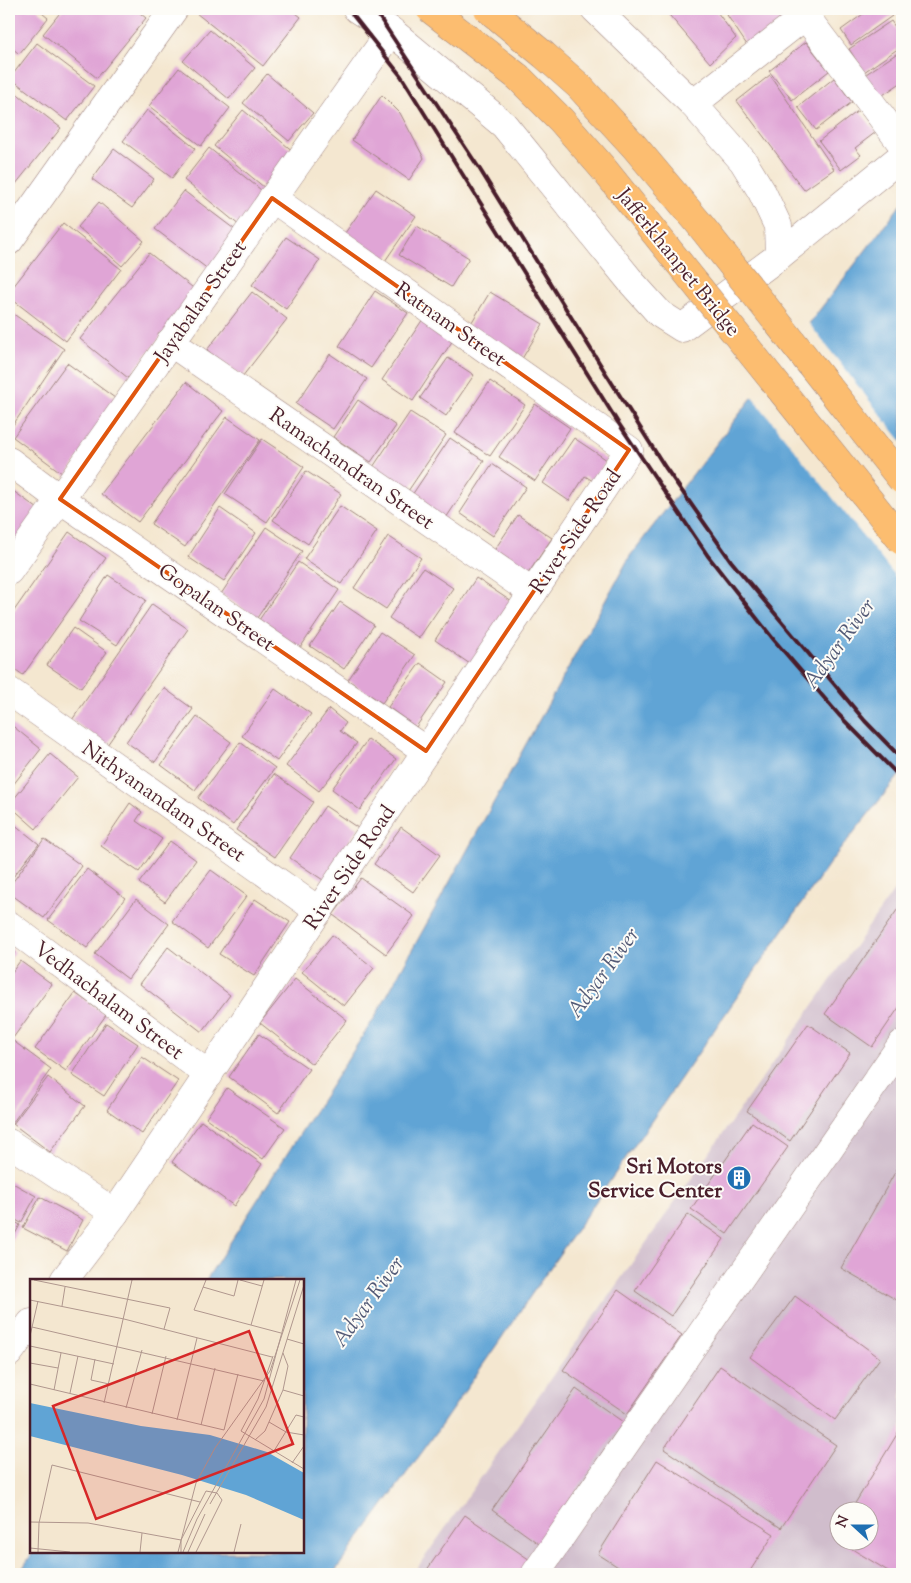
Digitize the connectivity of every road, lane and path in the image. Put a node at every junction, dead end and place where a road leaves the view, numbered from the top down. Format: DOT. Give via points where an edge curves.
graph roads {
  1 [pos="174,9"];
  2 [pos="357,9"];
  3 [pos="430,9"];
  4 [pos="488,9"];
  5 [pos="595,9"];
  6 [pos="805,11"];
  7 [pos="391,31"];
  8 [pos="693,104"];
  9 [pos="902,144"];
  10 [pos="902,156"];
  11 [pos="272,198"];
  12 [pos="9,240"];
  13 [pos="779,256"];
  14 [pos="170,342"];
  15 [pos="630,450"];
  16 [pos="9,461"];
  17 [pos="902,480"];
  18 [pos="60,498"];
  19 [pos="902,541"];
  20 [pos="9,571"];
  21 [pos="533,593"];
  22 [pos="9,691"];
  23 [pos="426,751"];
  24 [pos="319,911"];
  25 [pos="9,925"];
  26 [pos="902,1044"];
  27 [pos="209,1075"];
  28 [pos="9,1143"];
  29 [pos="116,1213"];
  30 [pos="65,1279"];
  31 [pos="30,1325"];
  32 [pos="9,1353"];
  33 [pos="535,1574"];
  1 -- 12 [label="street"];
  2 -- 7 [label="street"];
  3 -- 19 [label="main road, Jafferkhanpet Bridge, bridge" via="518,77 602,167"];
  4 -- 17 [label="main road, Jafferkhanpet Bridge, bridge" via="579,86 634,146"];
  5 -- 8 [label="street"];
  6 -- 8 [label="street"];
  6 -- 9 [label="street"];
  7 -- 11 [label="street, Jayabalan Street"];
  7 -- 13 [label="street" via="504,125 633,284 660,314 682,328"];
  8 -- 13 [label="street" via="743,161 762,192 778,226"];
  10 -- 13 [label="street"];
  11 -- 14 [label="street, Jayabalan Street"];
  11 -- 15 [label="street, Ratnam Street"];
  14 -- 18 [label="street, Jayabalan Street"];
  14 -- 21 [label="street, Ramachandran Street"];
  15 -- 21 [label="street, River Side Road"];
  16 -- 18 [label="street, Gopalan Street"];
  18 -- 20 [label="street, Jayabalan Street"];
  18 -- 23 [label="street, Gopalan Street"];
  21 -- 23 [label="street, River Side Road"];
  22 -- 24 [label="street, Nithyanandam Street"];
  23 -- 24 [label="street, River Side Road"];
  24 -- 27 [label="street, River Side Road"];
  25 -- 27 [label="street, Vedhachalam Street"];
  26 -- 33 [label="street"];
  27 -- 29 [label="street, River Side Road"];
  28 -- 29 [label="street"];
  29 -- 30 [label="street, River Side Road"];
  31 -- 32 [label="street"];
}
